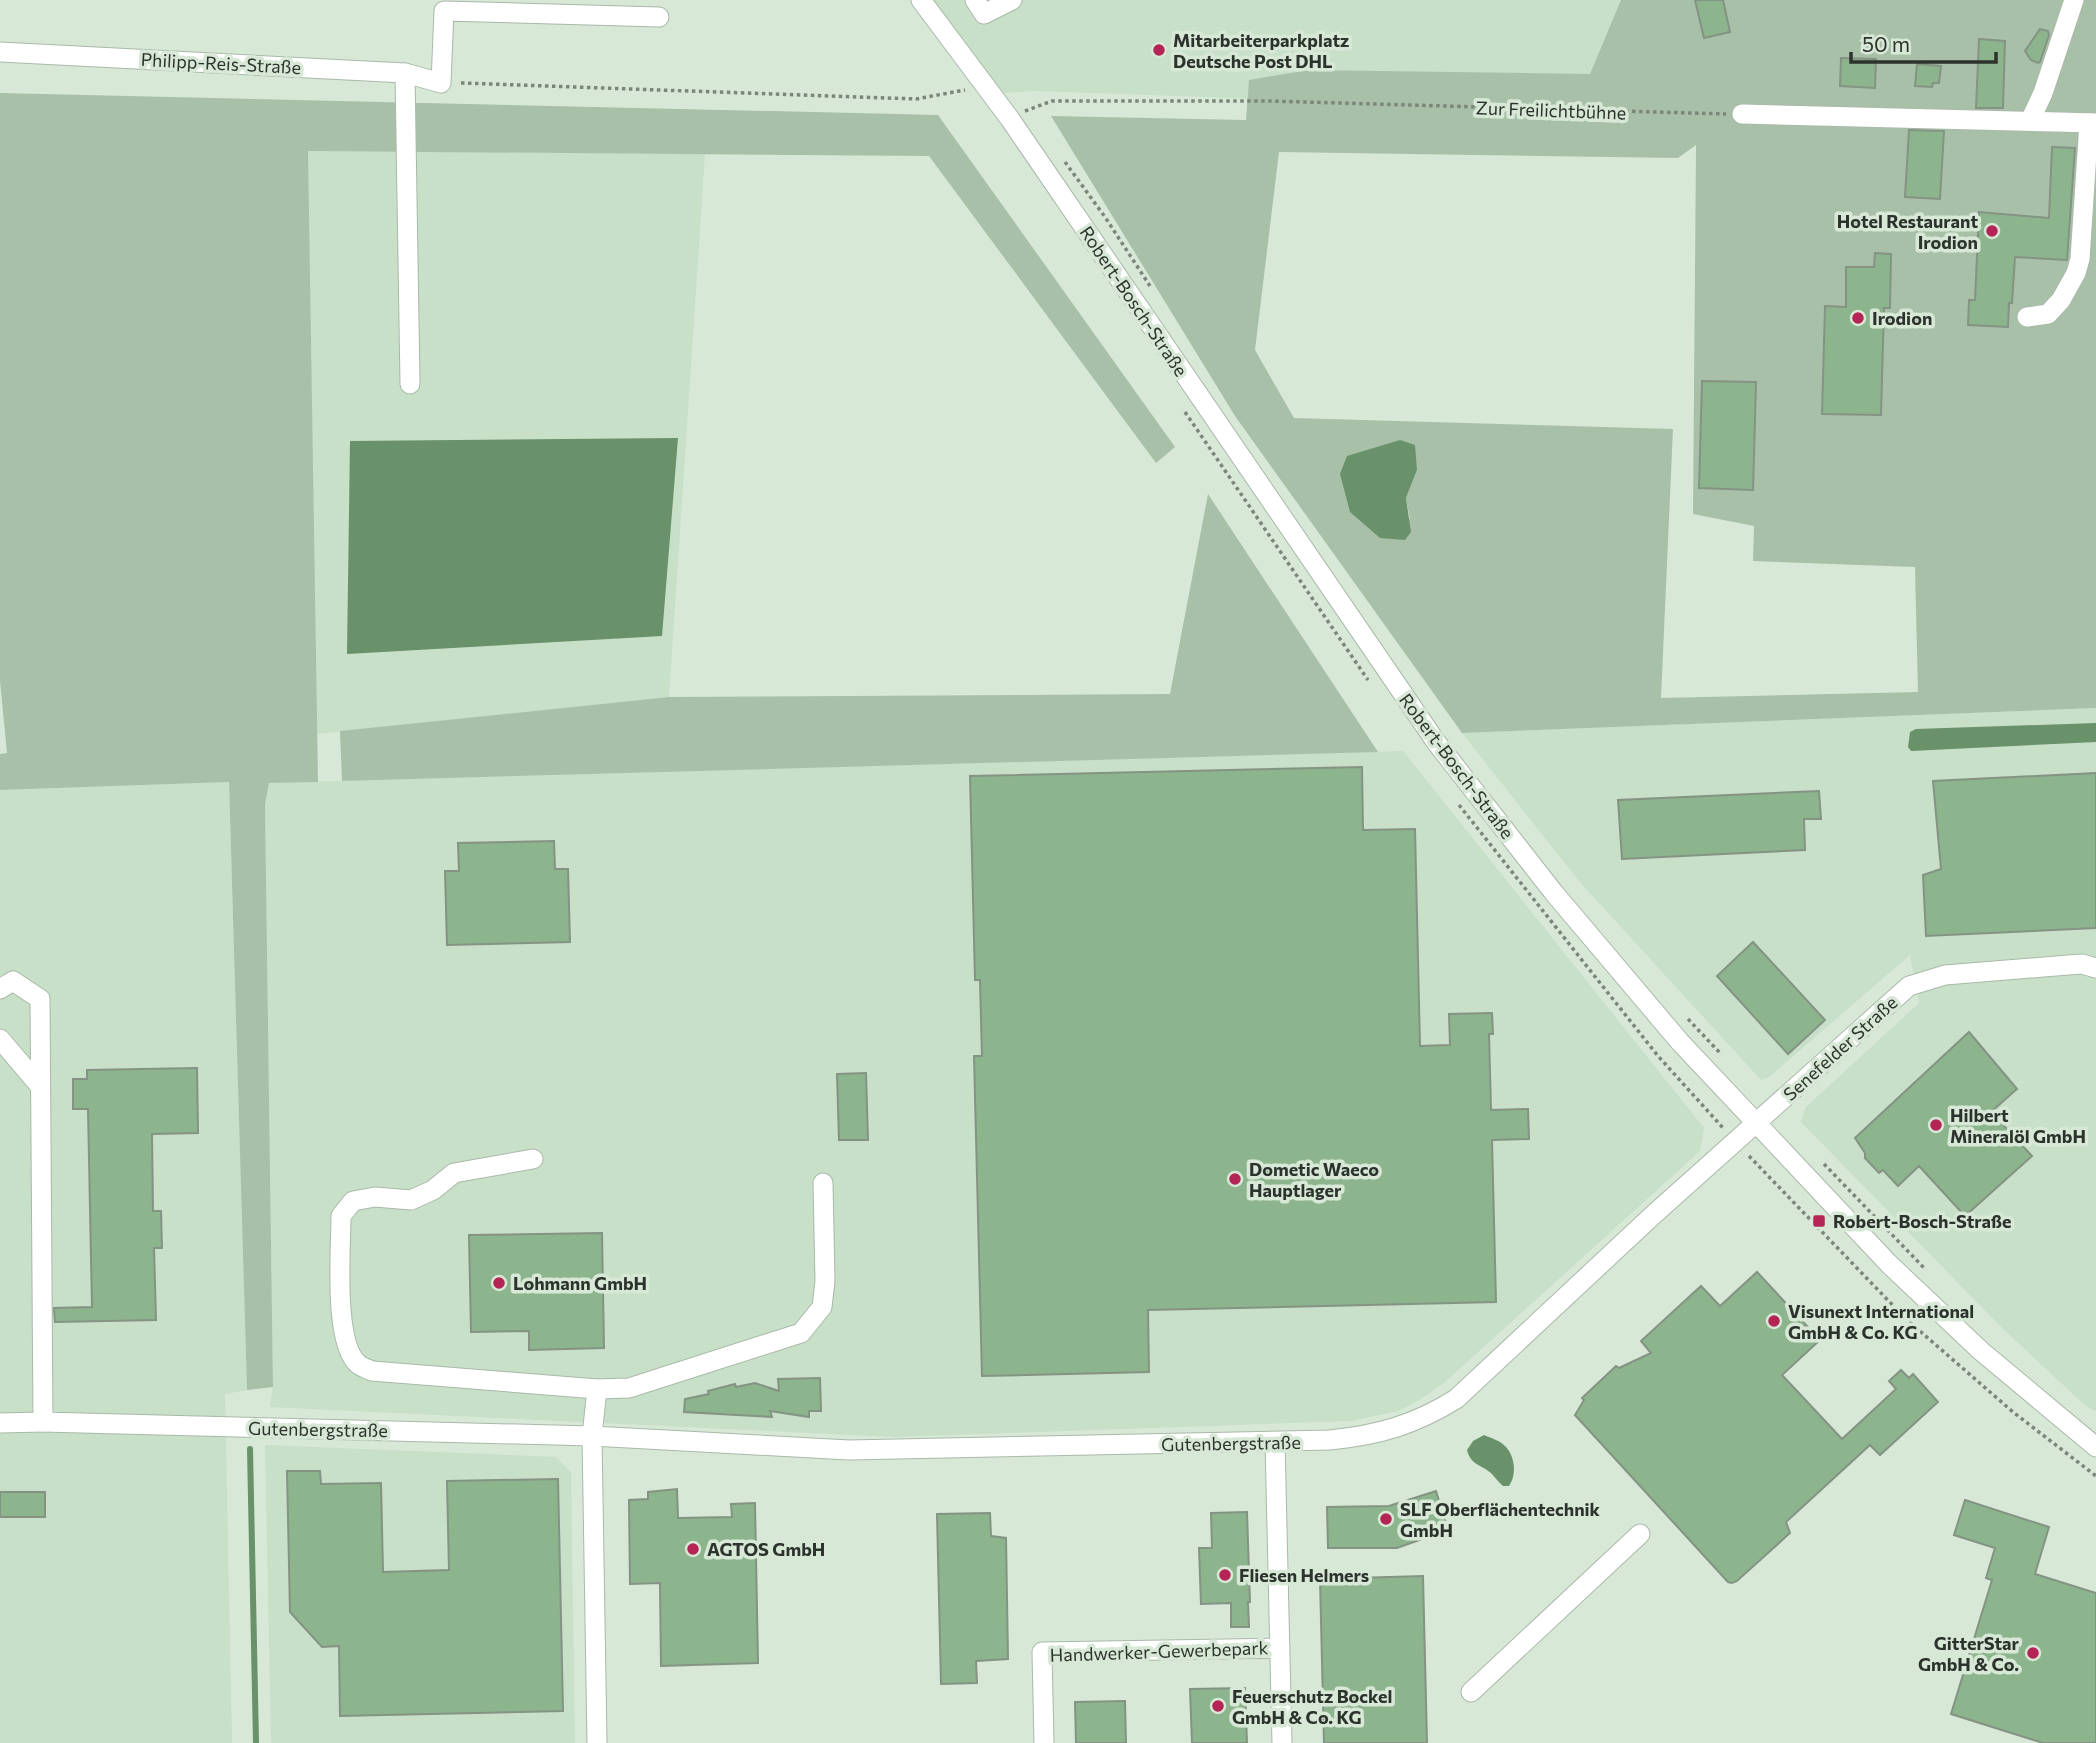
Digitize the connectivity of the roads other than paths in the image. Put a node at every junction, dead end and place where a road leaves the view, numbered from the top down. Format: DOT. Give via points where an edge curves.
graph roads {
  1 [pos="921,0"];
  2 [pos="975,0"];
  3 [pos="1012,0"];
  4 [pos="2074,0"];
  5 [pos="659,17"];
  6 [pos="0,52"];
  7 [pos="405,73"];
  8 [pos="1742,114"];
  9 [pos="2030,121"];
  10 [pos="2093,123"];
  11 [pos="2027,317"];
  12 [pos="410,384"];
  13 [pos="2096,968"];
  14 [pos="0,989"];
  15 [pos="0,1038"];
  16 [pos="40,1086"];
  17 [pos="1756,1125"];
  18 [pos="533,1159"];
  19 [pos="823,1183"];
  20 [pos="597,1389"];
  21 [pos="43,1422"];
  22 [pos="0,1423"];
  23 [pos="592,1436"];
  24 [pos="1275,1442"];
  25 [pos="2096,1447"];
  26 [pos="1640,1534"];
  27 [pos="1280,1648"];
  28 [pos="1471,1692"];
  29 [pos="597,1743"];
  30 [pos="1044,1743"];
  31 [pos="1282,1743"];
  1 -- 17 [label="street, Robert-Bosch-Straße" via="1019,115 1436,742 1602,952"];
  2 -- 3 [label="street" via="984,14"];
  4 -- 9 [label="street"];
  5 -- 7 [label="street, Philipp-Reis-Straße" via="444,11 441,83"];
  6 -- 7 [label="street, Philipp-Reis-Straße"];
  7 -- 12 [label="street"];
  8 -- 9 [label="street"];
  9 -- 10 [label="street"];
  10 -- 11 [label="street" via="2076,273 2048,314"];
  13 -- 17 [label="street, Senefelder Straße" via="2082,964 1945,975 1909,986"];
  14 -- 16 [label="street" via="13,981 40,999"];
  15 -- 16 [label="street"];
  16 -- 21 [label="street"];
  17 -- 24 [label="street, Gutenbergstraße" via="1456,1399 1429,1415 1380,1433"];
  17 -- 25 [label="street, Robert-Bosch-Straße" via="1935,1308"];
  18 -- 20 [label="street" via="454,1173 411,1200 375,1197 353,1201 341,1216 341,1327 358,1364 372,1371"];
  19 -- 20 [label="street" via="822,1307 801,1333 629,1388"];
  20 -- 23 [label="street"];
  21 -- 22 [label="street, Gutenbergstraße"];
  21 -- 23 [label="street, Gutenbergstraße"];
  23 -- 24 [label="street, Gutenbergstraße" via="872,1450"];
  23 -- 29 [label="street"];
  24 -- 27 [label="street, Handwerker-Gewerbepark"];
  26 -- 28 [label="street"];
  27 -- 30 [label="street, Handwerker-Gewerbepark" via="1042,1653"];
  27 -- 31 [label="street, Handwerker-Gewerbepark"];
}
